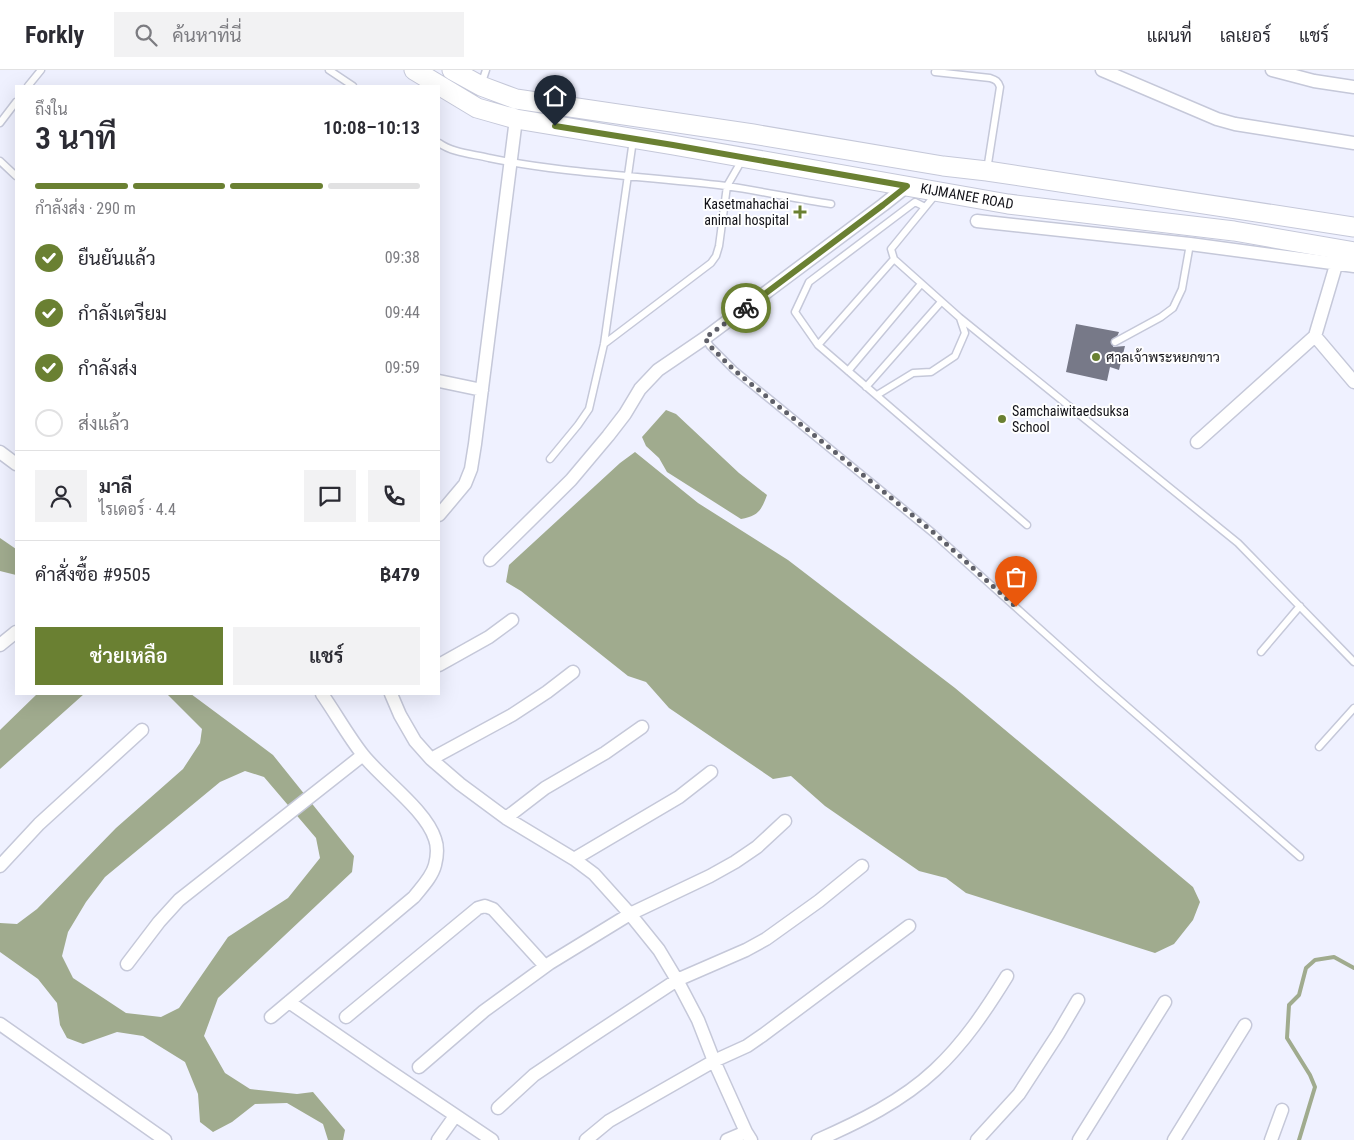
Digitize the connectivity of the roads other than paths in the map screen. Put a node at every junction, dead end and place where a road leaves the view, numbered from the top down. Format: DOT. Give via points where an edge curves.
graph roads {
  1 [pos="41,70"];
  2 [pos="329,70"];
  3 [pos="414,70"];
  4 [pos="452,70"];
  5 [pos="1102,70"];
  6 [pos="1272,70"];
  7 [pos="935,72"];
  8 [pos="484,78"];
  9 [pos="29,85"];
  10 [pos="352,85"];
  11 [pos="439,85"];
  12 [pos="440,86"];
  13 [pos="1354,87"];
  14 [pos="15,103"];
  15 [pos="516,119"];
  16 [pos="0,122"];
  17 [pos="633,139"];
  18 [pos="1354,143"];
  19 [pos="440,144"];
  20 [pos="744,157"];
  21 [pos="0,162"];
  22 [pos="512,162"];
  23 [pos="987,172"];
  24 [pos="15,175"];
  25 [pos="629,177"];
  26 [pos="727,186"];
  27 [pos="1090,187"];
  28 [pos="922,195"];
  29 [pos="831,204"];
  30 [pos="1086,213"];
  31 [pos="977,221"];
  32 [pos="1354,227"];
  33 [pos="1190,244"];
  34 [pos="1343,255"];
  35 [pos="894,259"];
  36 [pos="1354,266"];
  37 [pos="921,284"];
  38 [pos="941,302"];
  39 [pos="959,317"];
  40 [pos="1315,336"];
  41 [pos="705,338"];
  42 [pos="1115,342"];
  43 [pos="604,344"];
  44 [pos="818,345"];
  45 [pos="848,371"];
  46 [pos="440,381"];
  47 [pos="1354,382"];
  48 [pos="866,387"];
  49 [pos="482,390"];
  50 [pos="876,396"];
  51 [pos="1197,442"];
  52 [pos="0,452"];
  53 [pos="550,459"];
  54 [pos="15,463"];
  55 [pos="440,514"];
  56 [pos="1027,526"];
  57 [pos="490,560"];
  58 [pos="1300,606"];
  59 [pos="512,620"];
  60 [pos="15,633"];
  61 [pos="0,645"];
  62 [pos="1261,652"];
  63 [pos="1354,662"];
  64 [pos="440,664"];
  65 [pos="573,672"];
  66 [pos="323,695"];
  67 [pos="392,695"];
  68 [pos="1354,708"];
  69 [pos="642,727"];
  70 [pos="142,730"];
  71 [pos="1319,747"];
  72 [pos="363,755"];
  73 [pos="431,759"];
  74 [pos="711,772"];
  75 [pos="506,818"];
  76 [pos="785,821"];
  77 [pos="1300,857"];
  78 [pos="574,859"];
  79 [pos="0,866"];
  80 [pos="862,866"];
  81 [pos="630,914"];
  82 [pos="909,926"];
  83 [pos="127,964"];
  84 [pos="545,966"];
  85 [pos="1007,976"];
  86 [pos="677,980"];
  87 [pos="1078,1000"];
  88 [pos="289,1002"];
  89 [pos="1165,1002"];
  90 [pos="272,1017"];
  91 [pos="346,1017"];
  92 [pos="0,1024"];
  93 [pos="1245,1025"];
  94 [pos="714,1061"];
  95 [pos="419,1068"];
  96 [pos="498,1108"];
  97 [pos="1282,1110"];
  98 [pos="455,1116"];
  99 [pos="749,1136"];
  100 [pos="165,1140"];
  101 [pos="438,1140"];
  102 [pos="492,1140"];
  103 [pos="586,1140"];
  104 [pos="727,1140"];
  105 [pos="818,1140"];
  106 [pos="977,1140"];
  107 [pos="1079,1140"];
  108 [pos="1174,1140"];
  109 [pos="1271,1140"];
  1 -- 9 [label="lane"];
  2 -- 10 [label="lane"];
  3 -- 11 [label="main road, KIJMANEE ROAD"];
  4 -- 8 [label="main road, KIJMANEE ROAD" via="460,76"];
  5 -- 18 [label="street" via="1217,119"];
  6 -- 13 [label="street"];
  7 -- 23 [label="lane" via="990,78 999,83"];
  8 -- 23 [label="main road, KIJMANEE ROAD" via="516,98"];
  12 -- 15 [label="main road, KIJMANEE ROAD" via="477,108"];
  14 -- 16 [label="lane"];
  15 -- 17 [label="main road, KIJMANEE ROAD"];
  15 -- 22 [label="street"];
  17 -- 20 [label="main road, KIJMANEE ROAD"];
  17 -- 25 [label="lane"];
  19 -- 22 [label="lane"];
  20 -- 26 [label="lane"];
  20 -- 28 [label="main road, KIJMANEE ROAD"];
  21 -- 24 [label="lane"];
  22 -- 25 [label="lane"];
  22 -- 49 [label="street"];
  23 -- 27 [label="main road, KIJMANEE ROAD"];
  25 -- 26 [label="lane"];
  25 -- 43 [label="lane"];
  26 -- 29 [label="lane"];
  26 -- 43 [label="lane" via="719,246 711,263"];
  27 -- 30 [label="main road"];
  27 -- 32 [label="main road, KIJMANEE ROAD"];
  28 -- 30 [label="main road, KIJMANEE ROAD"];
  28 -- 35 [label="lane" via="891,249"];
  28 -- 41 [label="street" via="883,205"];
  28 -- 44 [label="lane" via="809,282 795,312"];
  30 -- 34 [label="main road, KIJMANEE ROAD" via="1234,231"];
  31 -- 33 [label="street"];
  33 -- 34 [label="street"];
  33 -- 42 [label="lane" via="1182,289 1174,308"];
  34 -- 36 [label="street"];
  34 -- 40 [label="street"];
  35 -- 37 [label="lane"];
  35 -- 44 [label="lane"];
  37 -- 38 [label="lane"];
  37 -- 45 [label="lane"];
  38 -- 39 [label="lane"];
  38 -- 48 [label="lane"];
  39 -- 50 [label="lane" via="965,333 955,356 931,372 913,374"];
  39 -- 58 [label="lane" via="1238,543"];
  40 -- 47 [label="street"];
  40 -- 51 [label="street"];
  41 -- 57 [label="street" via="652,376 571,480"];
  41 -- 77 [label="lane" via="734,370 933,532"];
  43 -- 53 [label="lane" via="589,409"];
  44 -- 45 [label="lane"];
  45 -- 48 [label="lane"];
  46 -- 49 [label="street"];
  48 -- 50 [label="lane"];
  49 -- 55 [label="street" via="471,469 465,484"];
  50 -- 56 [label="lane"];
  52 -- 54 [label="street"];
  58 -- 62 [label="lane"];
  58 -- 63 [label="lane"];
  59 -- 64 [label="street"];
  60 -- 61 [label="street"];
  65 -- 73 [label="street" via="512,715"];
  66 -- 72 [label="street"];
  67 -- 73 [label="street" via="415,741"];
  68 -- 71 [label="lane"];
  69 -- 75 [label="street" via="545,788"];
  70 -- 79 [label="street" via="40,824"];
  72 -- 83 [label="street" via="179,900"];
  72 -- 88 [label="street" via="428,824 436,839 435,867 414,897"];
  73 -- 75 [label="street"];
  74 -- 78 [label="street" via="679,797"];
  75 -- 78 [label="street"];
  76 -- 81 [label="street" via="735,862"];
  78 -- 81 [label="street" via="594,874"];
  80 -- 86 [label="street" via="766,939"];
  81 -- 84 [label="street"];
  81 -- 86 [label="street" via="659,950"];
  82 -- 94 [label="street" via="764,1035"];
  84 -- 91 [label="street" via="492,909 485,906 478,908"];
  84 -- 95 [label="street" via="484,1011"];
  85 -- 105 [label="street" via="973,1028 935,1070 870,1116"];
  86 -- 94 [label="street"];
  86 -- 96 [label="street" via="534,1076"];
  87 -- 106 [label="street" via="1019,1094"];
  88 -- 90 [label="street"];
  88 -- 98 [label="street"];
  89 -- 107 [label="street"];
  92 -- 100 [label="street"];
  93 -- 108 [label="street"];
  94 -- 99 [label="street"];
  94 -- 103 [label="street" via="610,1121"];
  97 -- 109 [label="street"];
  98 -- 101 [label="street"];
  98 -- 102 [label="street"];
  99 -- 104 [label="street"];
}
